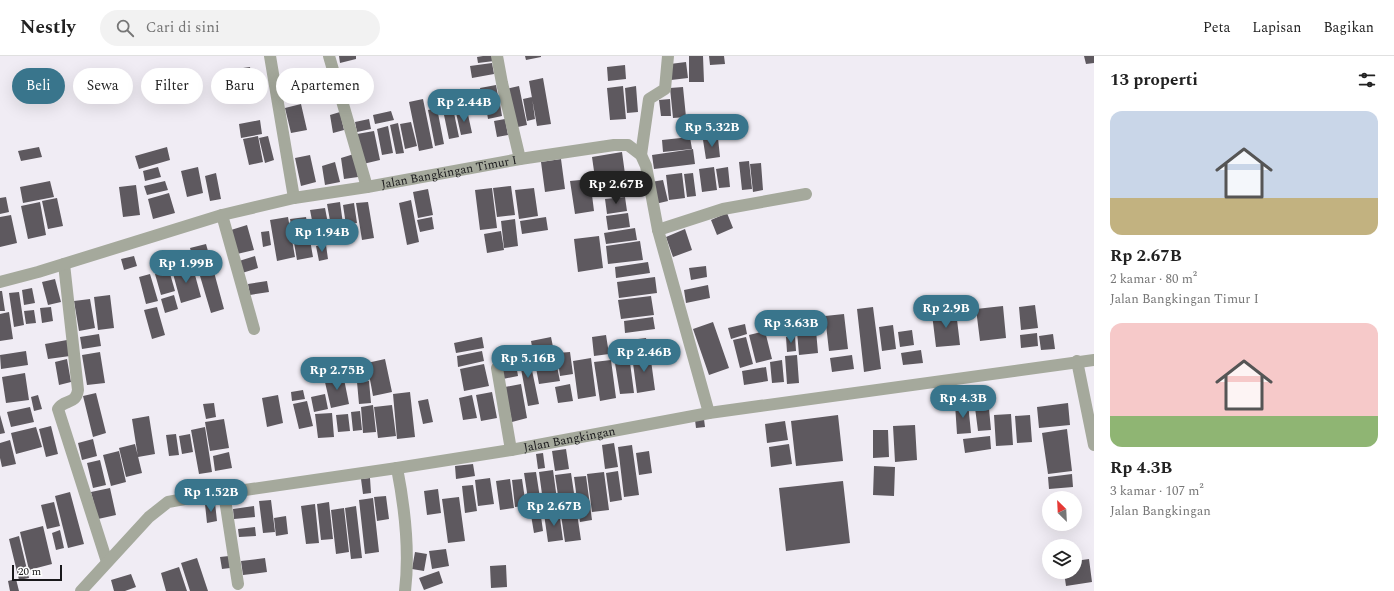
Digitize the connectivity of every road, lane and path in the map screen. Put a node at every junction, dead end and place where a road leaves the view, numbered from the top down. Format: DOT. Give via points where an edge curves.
graph roads {
  1 [pos="270,56"];
  2 [pos="329,56"];
  3 [pos="497,56"];
  4 [pos="668,56"];
  5 [pos="641,156"];
  6 [pos="520,159"];
  7 [pos="367,187"];
  8 [pos="806,194"];
  9 [pos="294,198"];
  10 [pos="222,215"];
  11 [pos="658,230"];
  12 [pos="64,264"];
  13 [pos="0,282"];
  14 [pos="254,329"];
  15 [pos="1094,360"];
  16 [pos="1077,361"];
  17 [pos="497,368"];
  18 [pos="709,413"];
  19 [pos="1094,444"];
  20 [pos="511,450"];
  21 [pos="397,468"];
  22 [pos="224,493"];
  23 [pos="107,562"];
  24 [pos="238,584"];
  25 [pos="91,586"];
  26 [pos="81,591"];
  27 [pos="405,591"];
  1 -- 9 [label="street"];
  2 -- 7 [label="street"];
  3 -- 6 [label="street"];
  4 -- 5 [label="street" via="665,89 649,99"];
  5 -- 6 [label="street, Jalan Bangkingan Timur I" via="628,145 614,145"];
  5 -- 11 [label="street" via="646,166"];
  6 -- 7 [label="street, Jalan Bangkingan Timur I"];
  7 -- 9 [label="street, Jalan Bangkingan Timur I"];
  8 -- 11 [label="street" via="723,209"];
  9 -- 10 [label="street, Jalan Bangkingan Timur I"];
  10 -- 12 [label="street, Jalan Bangkingan Timur I"];
  10 -- 14 [label="street"];
  11 -- 18 [label="street"];
  12 -- 13 [label="street, Jalan Bangkingan Timur I"];
  12 -- 23 [label="street" via="78,390 76,398 58,408"];
  15 -- 16 [label="street, Jalan Bangkingan"];
  16 -- 18 [label="street, Jalan Bangkingan"];
  16 -- 19 [label="street"];
  17 -- 20 [label="street"];
  18 -- 20 [label="street, Jalan Bangkingan"];
  20 -- 21 [label="street, Jalan Bangkingan"];
  21 -- 22 [label="street, Jalan Bangkingan"];
  21 -- 27 [label="street" via="408,546"];
  22 -- 23 [label="street, Jalan Bangkingan" via="168,502 149,517"];
  22 -- 24 [label="street"];
  23 -- 25 [label="street, Jalan Bangkingan"];
  25 -- 26 [label="street, Jalan Bangkingan"];
}
